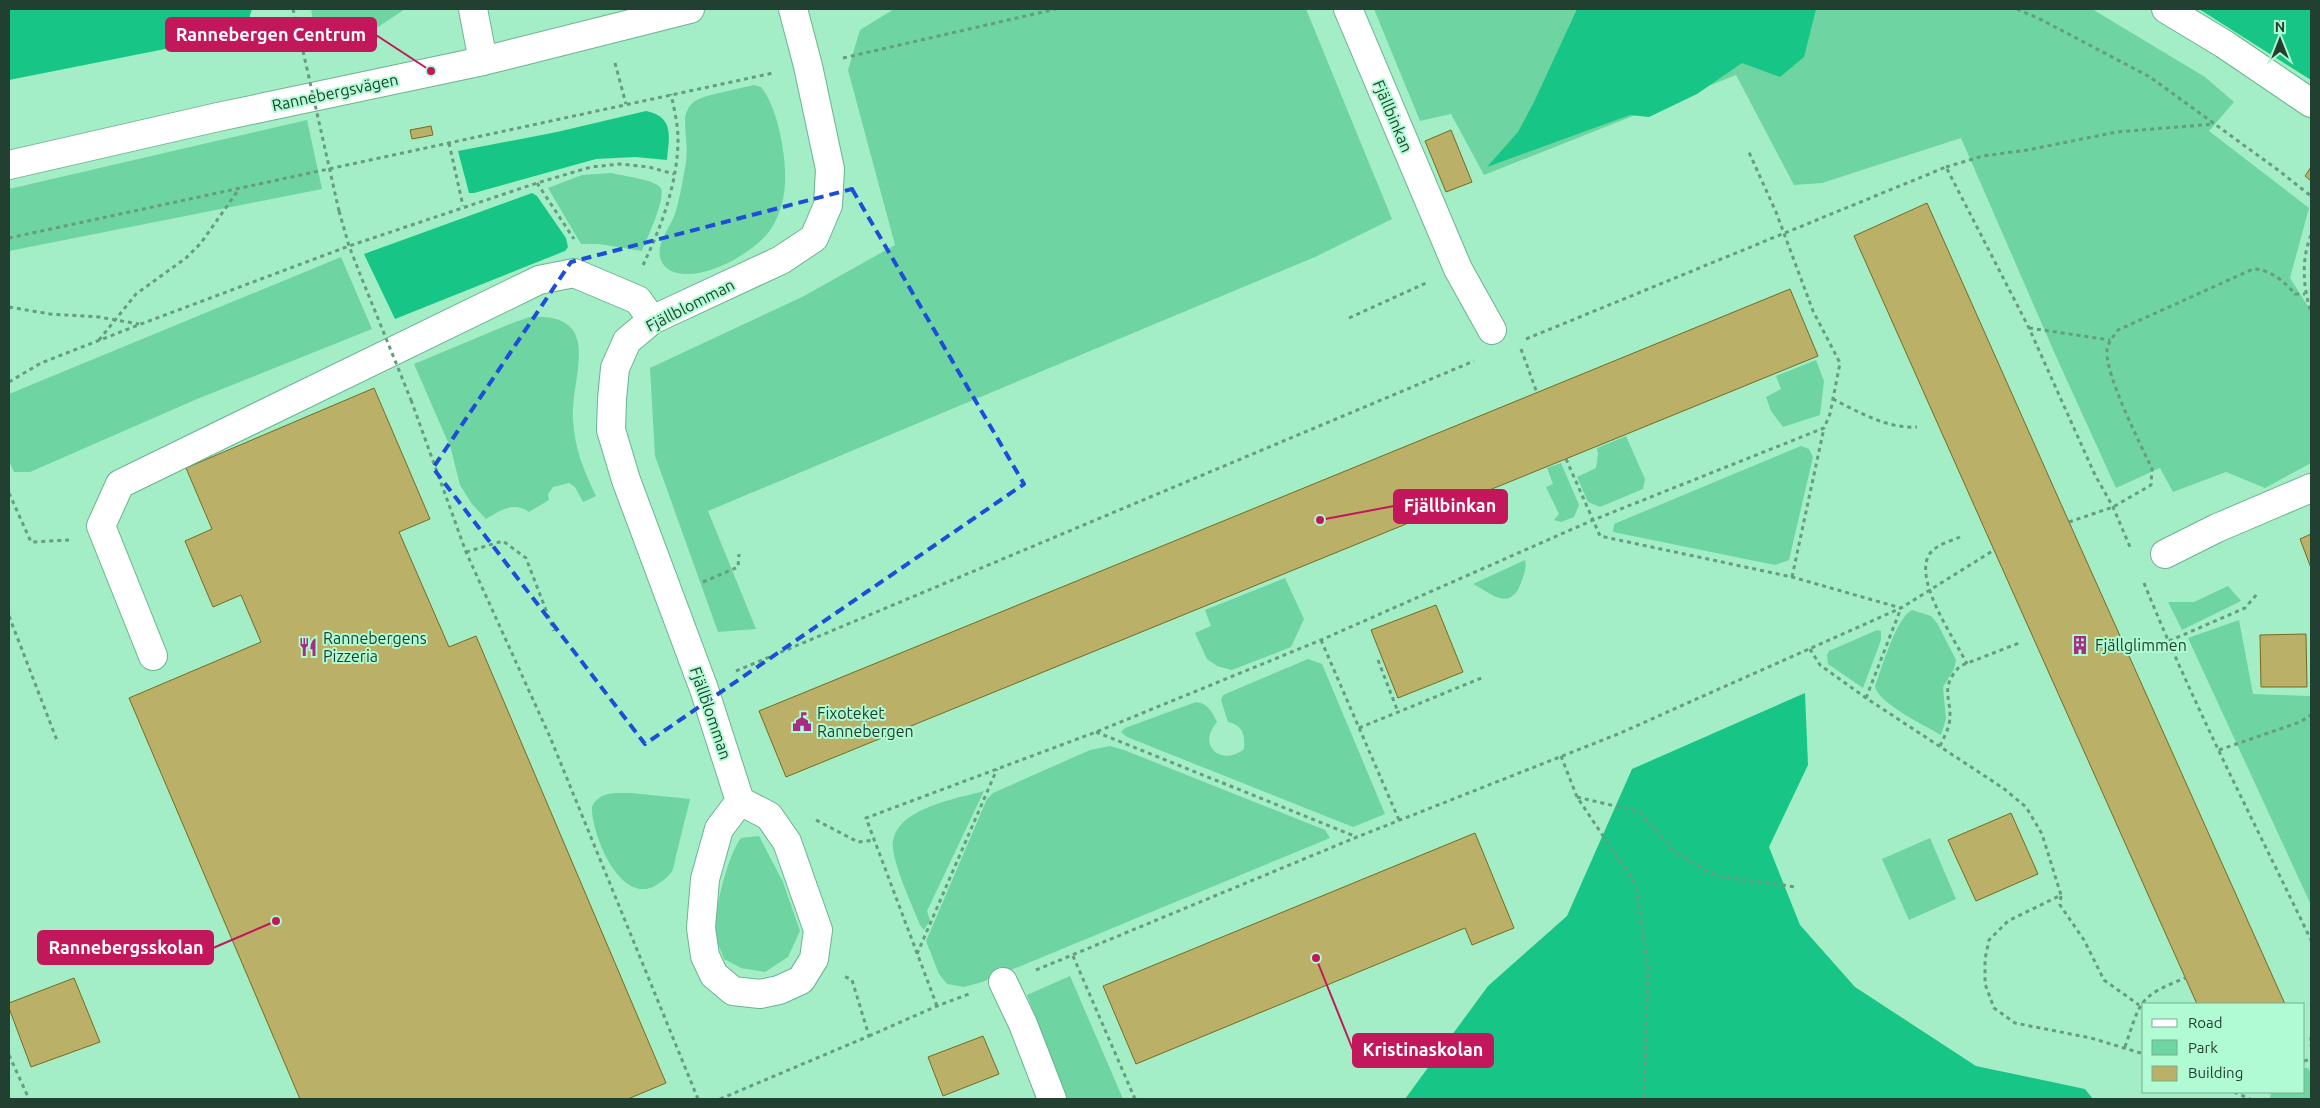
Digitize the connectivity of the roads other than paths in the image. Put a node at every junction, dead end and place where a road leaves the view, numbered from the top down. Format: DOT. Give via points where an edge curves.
graph roads {
  1 [pos="473,9"];
  2 [pos="690,9"];
  3 [pos="793,9"];
  4 [pos="1348,9"];
  5 [pos="2166,9"];
  6 [pos="483,62"];
  7 [pos="2311,103"];
  8 [pos="9,165"];
  9 [pos="652,320"];
  10 [pos="1492,330"];
  11 [pos="2311,488"];
  12 [pos="2165,554"];
  13 [pos="153,656"];
  14 [pos="740,801"];
  15 [pos="1003,982"];
  16 [pos="1052,1099"];
  1 -- 6 [label="street"];
  2 -- 6 [label="street, Rannebergsvägen"];
  3 -- 9 [label="street, Fjällblomman" via="830,169 828,205 814,238 781,260"];
  4 -- 10 [label="street, Fjällbinkan" via="1458,269"];
  5 -- 7 [label="street"];
  6 -- 8 [label="street, Rannebergsvägen" via="218,117"];
  9 -- 13 [label="street" via="638,300 574,273 540,280 120,484 101,526"];
  9 -- 14 [label="street, Fjällblomman" via="627,341 615,368 611,430"];
  11 -- 12 [label="street"];
  14 -- 14 [label="street" via="719,829 705,879 701,928 705,956 714,975 733,990 760,994 801,980 814,959 818,930 787,842 769,816"];
  15 -- 16 [label="street"];
}
